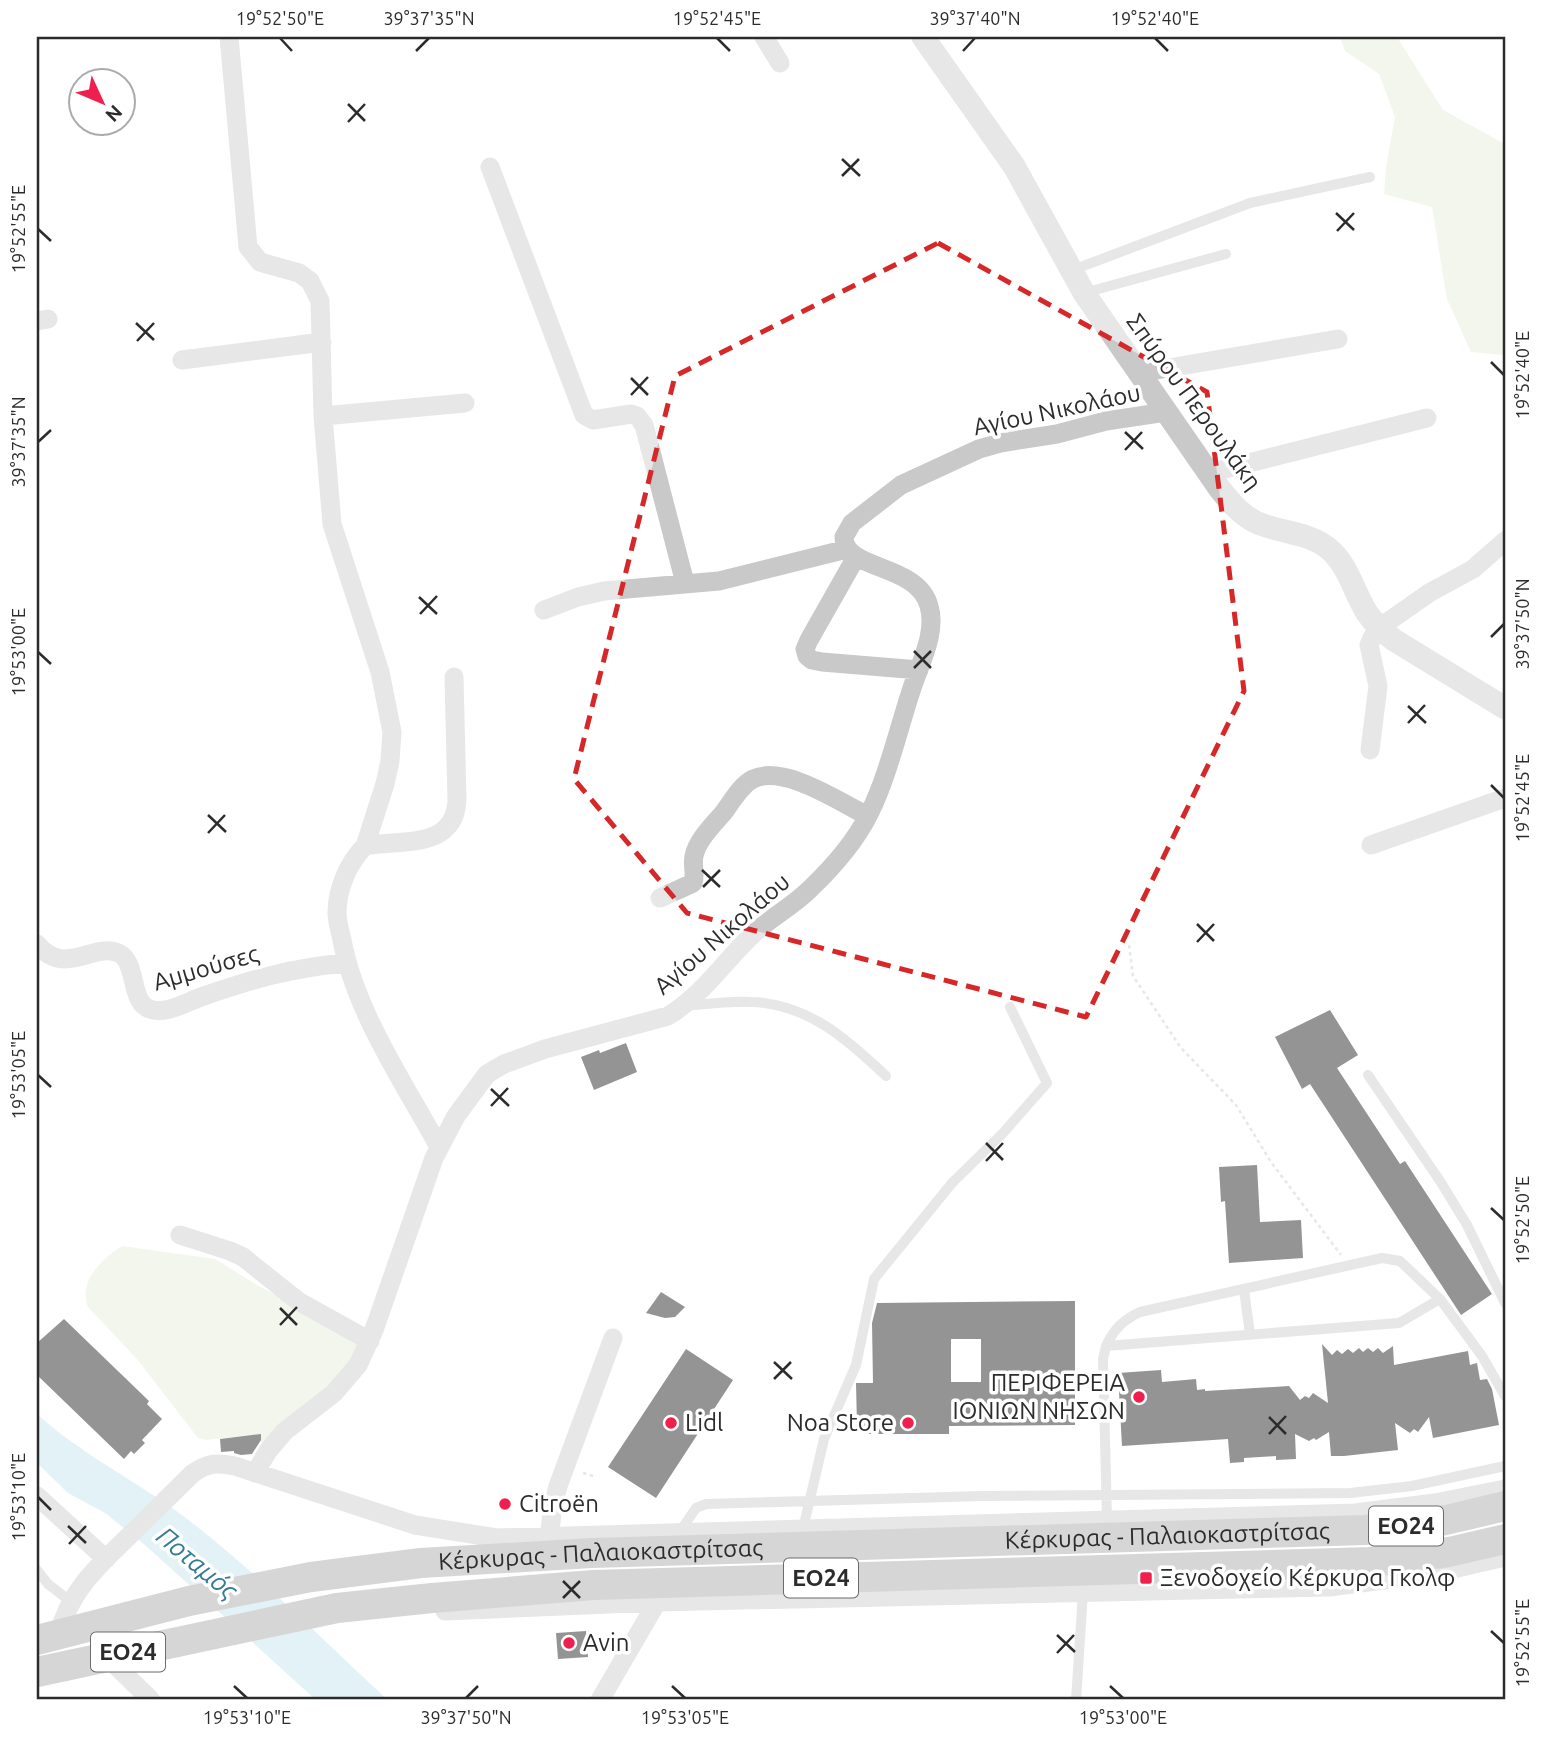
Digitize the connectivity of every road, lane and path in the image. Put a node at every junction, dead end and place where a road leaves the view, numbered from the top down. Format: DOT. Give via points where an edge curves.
graph roads {
  1 [pos="229,37"];
  2 [pos="764,37"];
  3 [pos="923,37"];
  4 [pos="780,64"];
  5 [pos="489,167"];
  6 [pos="1370,177"];
  7 [pos="1226,254"];
  8 [pos="1070,271"];
  9 [pos="1084,293"];
  10 [pos="1338,339"];
  11 [pos="322,342"];
  12 [pos="182,360"];
  13 [pos="1139,373"];
  14 [pos="465,403"];
  15 [pos="1166,412"];
  16 [pos="323,416"];
  17 [pos="1427,418"];
  18 [pos="1209,473"];
  19 [pos="1505,541"];
  20 [pos="851,553"];
  21 [pos="685,583"];
  22 [pos="544,610"];
  23 [pos="1379,628"];
  24 [pos="919,670"];
  25 [pos="454,677"];
  26 [pos="1505,708"];
  27 [pos="1370,750"];
  28 [pos="1505,797"];
  29 [pos="868,816"];
  30 [pos="1371,845"];
  31 [pos="365,846"];
  32 [pos="660,898"];
  33 [pos="37,944"];
  34 [pos="1129,945"];
  35 [pos="346,963"];
  36 [pos="685,1006"];
  37 [pos="1010,1007"];
  38 [pos="1367,1075"];
  39 [pos="886,1076"];
  40 [pos="439,1147"];
  41 [pos="180,1236"];
  42 [pos="1349,1266"];
  43 [pos="1244,1290"];
  44 [pos="1440,1298"];
  45 [pos="1505,1303"];
  46 [pos="1250,1334"];
  47 [pos="613,1338"];
  48 [pos="370,1341"];
  49 [pos="1106,1346"];
  50 [pos="1505,1396"];
  51 [pos="1505,1466"];
  52 [pos="255,1473"];
  53 [pos="1505,1489"];
  54 [pos="1106,1494"];
  55 [pos="37,1496"];
  56 [pos="810,1501"];
  57 [pos="1505,1506"];
  58 [pos="1107,1519"];
  59 [pos="803,1529"];
  60 [pos="1079,1538"];
  61 [pos="1505,1539"];
  62 [pos="674,1541"];
  63 [pos="548,1546"];
  64 [pos="1505,1557"];
  65 [pos="106,1559"];
  66 [pos="1126,1569"];
  67 [pos="37,1570"];
  68 [pos="1032,1571"];
  69 [pos="48,1584"];
  70 [pos="37,1586"];
  71 [pos="527,1590"];
  72 [pos="1081,1593"];
  73 [pos="70,1601"];
  74 [pos="657,1602"];
  75 [pos="371,1605"];
  76 [pos="48,1637"];
  77 [pos="106,1656"];
  78 [pos="37,1672"];
  79 [pos="151,1700"];
  80 [pos="600,1700"];
  81 [pos="1076,1700"];
  1 -- 11 [label="street" via="248,247 260,262 299,273 310,281 320,301"];
  2 -- 4 [label="street"];
  3 -- 8 [label="street, Σπύρου Περουλάκη" via="1014,166"];
  5 -- 21 [label="street" via="583,415 593,420 631,414 644,425"];
  6 -- 8 [label="lane" via="1250,203"];
  7 -- 9 [label="lane"];
  8 -- 9 [label="street, Σπύρου Περουλάκη"];
  9 -- 13 [label="street, Σπύρου Περουλάκη"];
  10 -- 13 [label="street"];
  11 -- 12 [label="street"];
  11 -- 16 [label="street"];
  13 -- 15 [label="street, Σπύρου Περουλάκη"];
  14 -- 16 [label="street"];
  15 -- 18 [label="street, Σπύρου Περουλάκη"];
  15 -- 20 [label="street, Αγίου Νικολάου" via="1000,443 932,469 901,485 852,523 844,537"];
  16 -- 31 [label="street" via="332,524 380,672 392,733 385,784"];
  17 -- 18 [label="street"];
  18 -- 23 [label="street, Σπύρου Περουλάκη" via="1236,509 1260,524 1315,540 1329,550"];
  19 -- 23 [label="street" via="1472,569"];
  20 -- 21 [label="street" via="719,581"];
  20 -- 24 [label="street, Αγίου Νικολάου" via="906,577 928,601 930,624"];
  20 -- 24 [label="street" via="808,640 807,656 822,662"];
  21 -- 22 [label="street" via="604,591"];
  23 -- 26 [label="street, Σπύρου Περουλάκη"];
  23 -- 27 [label="street" via="1369,645 1378,686"];
  24 -- 29 [label="street, Αγίου Νικολάου"];
  25 -- 31 [label="street" via="457,801 452,823 432,837"];
  28 -- 30 [label="street"];
  29 -- 32 [label="street" via="787,776 769,774 751,780 699,844 692,883"];
  29 -- 36 [label="street, Αγίου Νικολάου" via="808,891 750,937"];
  31 -- 35 [label="street" via="350,865 340,890 337,914"];
  33 -- 35 [label="street, Αμμούσες" via="58,958 119,953 141,1001 154,1010 277,972"];
  34 -- 42 [label="path" via="1133,976 1181,1048 1236,1105 1271,1162"];
  35 -- 40 [label="street" via="360,1002"];
  36 -- 39 [label="lane" via="779,1005 848,1040"];
  36 -- 40 [label="street, Αγίου Νικολάου" via="668,1016 545,1049 494,1069 467,1100"];
  37 -- 56 [label="lane" via="1047,1083 952,1184 874,1279 856,1365 824,1439"];
  38 -- 45 [label="lane" via="1461,1214"];
  40 -- 48 [label="street, Αγίου Νικολάου"];
  41 -- 48 [label="street" via="243,1257 298,1301"];
  42 -- 43 [label="lane"];
  42 -- 44 [label="lane" via="1395,1259"];
  43 -- 46 [label="lane"];
  43 -- 49 [label="lane" via="1140,1312 1117,1326"];
  44 -- 46 [label="lane" via="1399,1323"];
  44 -- 50 [label="lane"];
  46 -- 49 [label="lane"];
  47 -- 63 [label="street" via="558,1486"];
  48 -- 52 [label="street, Αγίου Νικολάου" via="345,1382 285,1431"];
  49 -- 54 [label="lane"];
  51 -- 54 [label="lane" via="1412,1486 1350,1493"];
  52 -- 63 [label="street" via="415,1525"];
  52 -- 65 [label="street" via="222,1463 192,1474"];
  53 -- 58 [label="street" via="1355,1513"];
  54 -- 56 [label="lane"];
  54 -- 58 [label="lane"];
  55 -- 65 [label="street"];
  56 -- 59 [label="lane"];
  56 -- 62 [label="lane" via="702,1505"];
  57 -- 60 [label="main road, Κέρκυρας - Παλαιοκαστρίτσας / ΕΟ24" via="1446,1520 1366,1530"];
  58 -- 59 [label="street"];
  58 -- 60 [label="lane"];
  59 -- 62 [label="street"];
  60 -- 62 [label="main road, Κέρκυρας - Παλαιοκαστρίτσας / ΕΟ24"];
  61 -- 66 [label="main road, Κέρκυρας - Παλαιοκαστρίτσας / ΕΟ24" via="1370,1562"];
  62 -- 63 [label="main road, Κέρκυρας - Παλαιοκαστρίτσας / ΕΟ24"];
  63 -- 71 [label="main road"];
  63 -- 76 [label="main road, Κέρκυρας - Παλαιοκαστρίτσας / ΕΟ24" via="311,1577 189,1601"];
  64 -- 72 [label="street" via="1431,1574 1329,1587"];
  65 -- 73 [label="street"];
  66 -- 68 [label="main road, Κέρκυρας - Παλαιοκαστρίτσας / ΕΟ24"];
  66 -- 72 [label="main road"];
  67 -- 69 [label="lane"];
  68 -- 71 [label="main road, Κέρκυρας - Παλαιοκαστρίτσας / ΕΟ24"];
  68 -- 72 [label="main road"];
  69 -- 70 [label="lane"];
  69 -- 73 [label="lane"];
  71 -- 75 [label="main road, Κέρκυρας - Παλαιοκαστρίτσας / ΕΟ24"];
  72 -- 74 [label="street"];
  72 -- 81 [label="lane"];
  73 -- 76 [label="street"];
  74 -- 75 [label="street" via="430,1612"];
  74 -- 80 [label="street"];
  75 -- 77 [label="main road, Κέρκυρας - Παλαιοκαστρίτσας / ΕΟ24"];
  77 -- 78 [label="main road, Κέρκυρας - Παλαιοκαστρίτσας / ΕΟ24"];
  77 -- 79 [label="street"];
}
